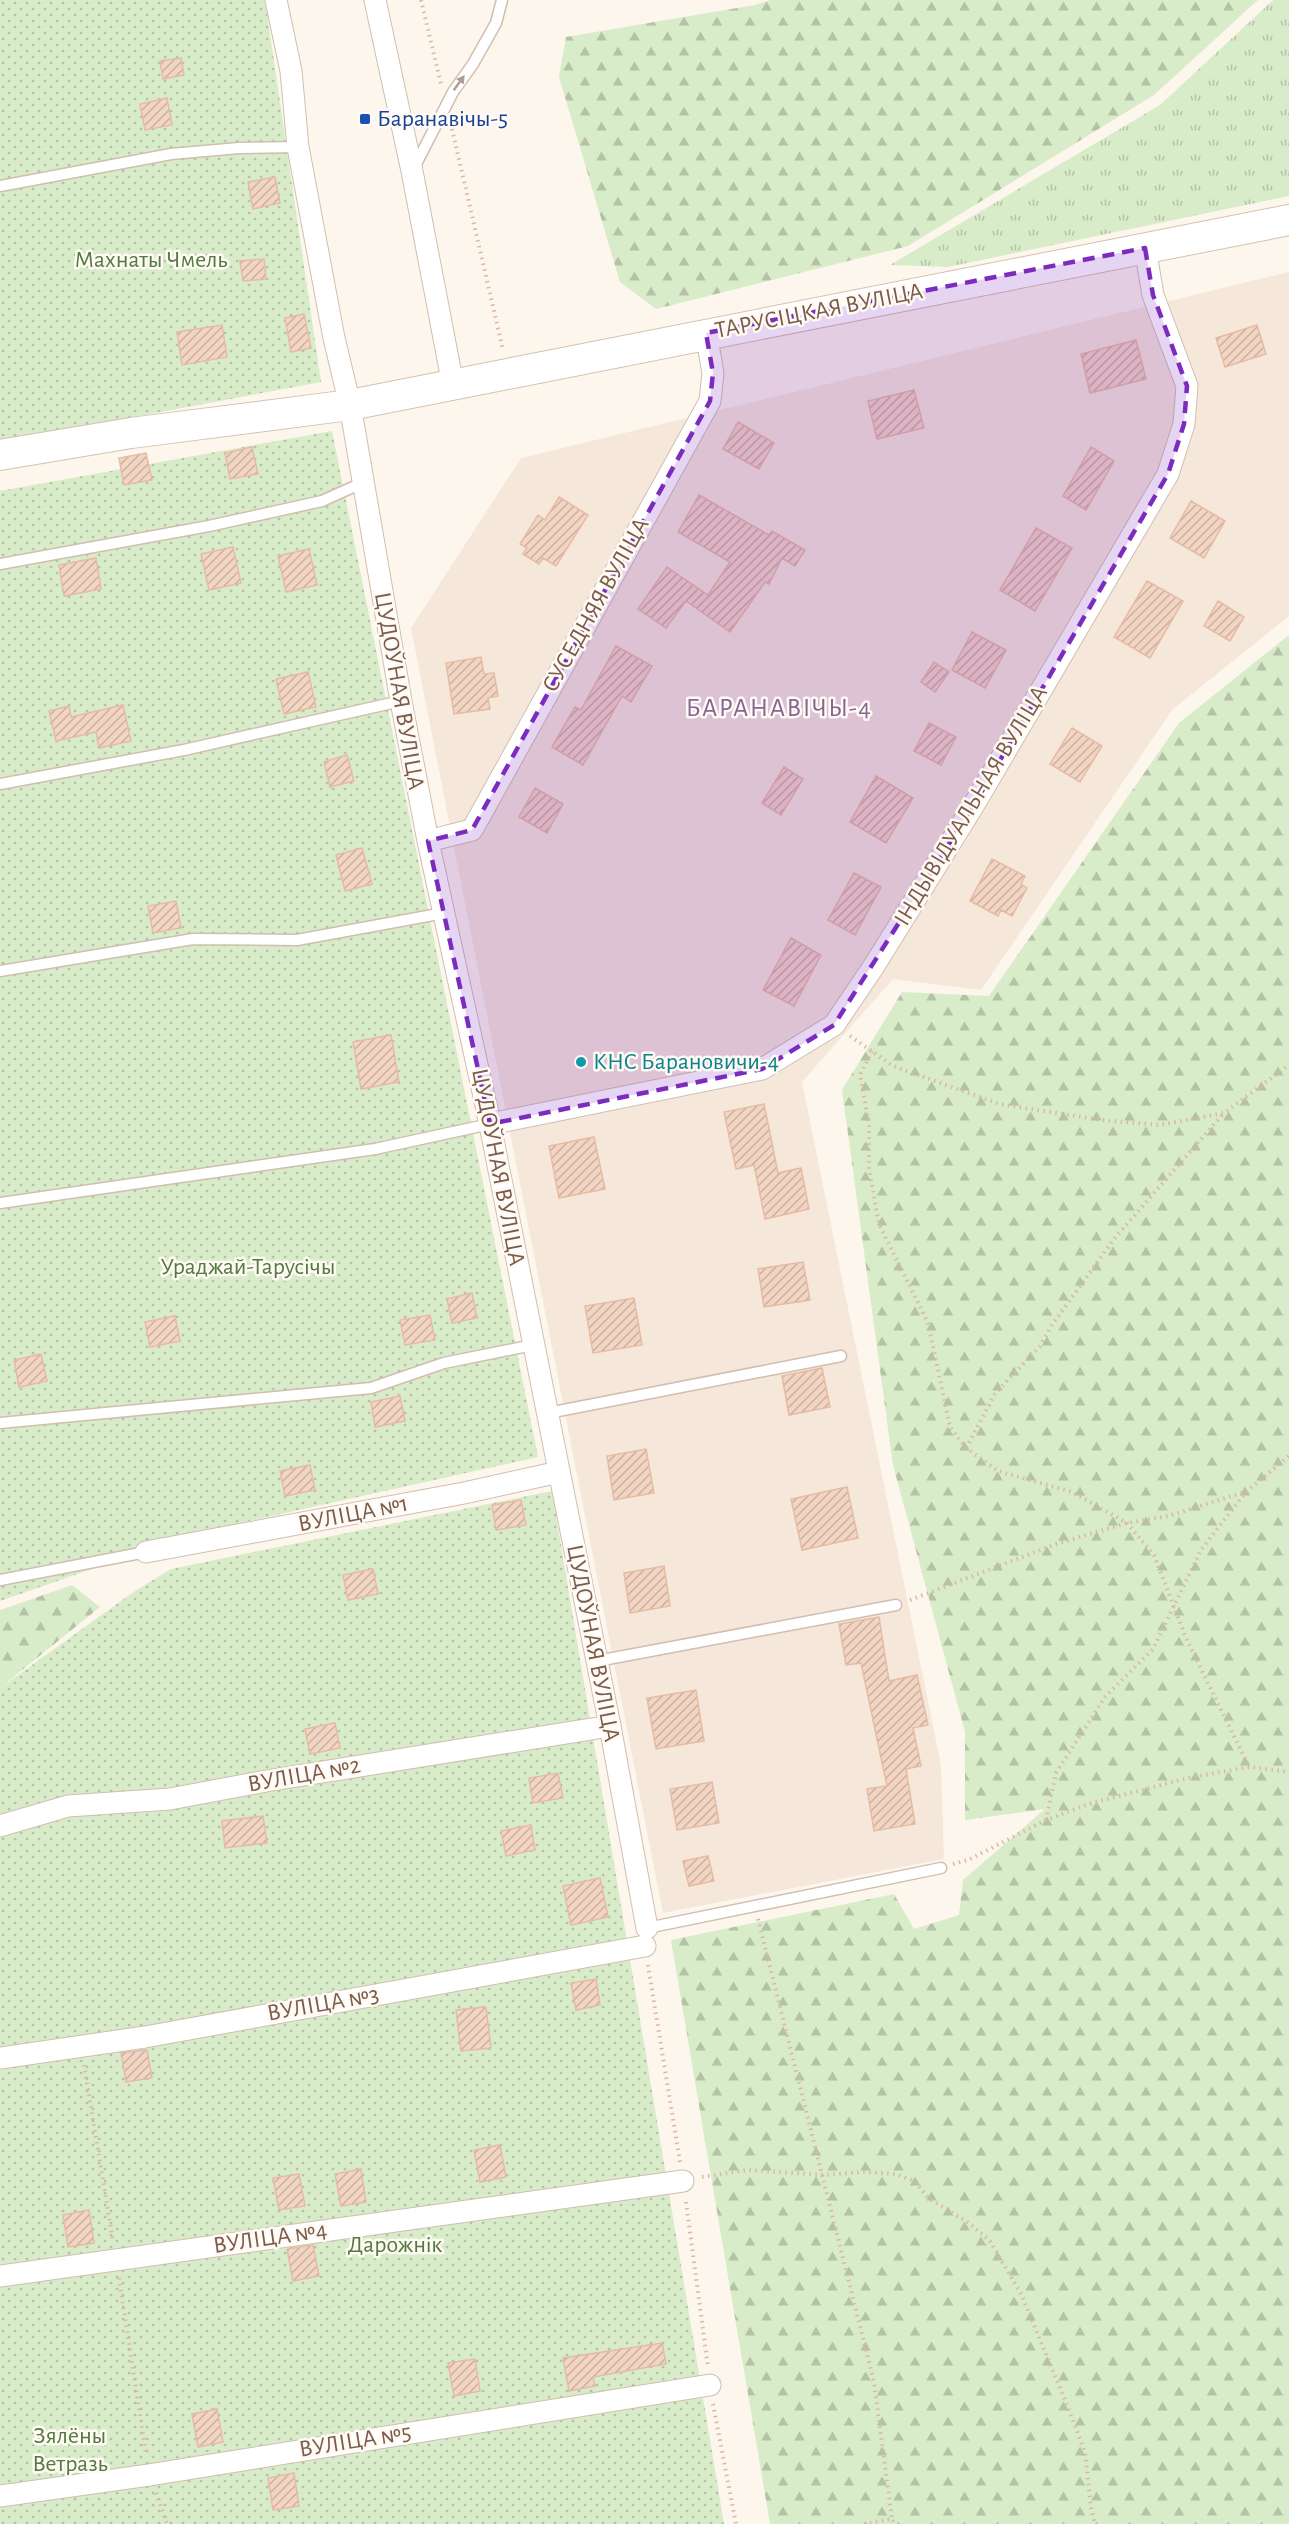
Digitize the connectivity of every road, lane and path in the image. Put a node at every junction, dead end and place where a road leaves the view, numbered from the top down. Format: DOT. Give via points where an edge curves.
graph roads {
  1 [pos="276,0"];
  2 [pos="375,0"];
  3 [pos="421,0"];
  4 [pos="502,0"];
  5 [pos="446,104"];
  6 [pos="298,147"];
  7 [pos="412,171"];
  8 [pos="0,186"];
  9 [pos="1289,220"];
  10 [pos="1145,248"];
  11 [pos="706,333"];
  12 [pos="508,374"];
  13 [pos="453,385"];
  14 [pos="350,405"];
  15 [pos="0,455"];
  16 [pos="362,483"];
  17 [pos="0,564"];
  18 [pos="400,701"];
  19 [pos="0,784"];
  20 [pos="428,841"];
  21 [pos="444,913"];
  22 [pos="0,971"];
  23 [pos="834,1025"];
  24 [pos="872,1051"];
  25 [pos="1289,1065"];
  26 [pos="1224,1113"];
  27 [pos="490,1124"];
  28 [pos="0,1203"];
  29 [pos="533,1345"];
  30 [pos="841,1356"];
  31 [pos="548,1413"];
  32 [pos="0,1423"];
  33 [pos="966,1448"];
  34 [pos="1289,1456"];
  35 [pos="559,1472"];
  36 [pos="1246,1492"];
  37 [pos="1127,1523"];
  38 [pos="146,1552"];
  39 [pos="0,1580"];
  40 [pos="896,1605"];
  41 [pos="1172,1605"];
  42 [pos="597,1661"];
  43 [pos="610,1726"];
  44 [pos="1249,1767"];
  45 [pos="1289,1772"];
  46 [pos="1046,1820"];
  47 [pos="0,1826"];
  48 [pos="941,1868"];
  49 [pos="755,1906"];
  50 [pos="646,1937"];
  51 [pos="81,2046"];
  52 [pos="0,2058"];
  53 [pos="822,2175"];
  54 [pos="683,2181"];
  55 [pos="116,2260"];
  56 [pos="0,2276"];
  57 [pos="710,2385"];
  58 [pos="149,2475"];
  59 [pos="0,2496"];
  60 [pos="893,2522"];
  61 [pos="166,2524"];
  62 [pos="736,2524"];
  63 [pos="864,2524"];
  64 [pos="1095,2524"];
  1 -- 6 [label="street, ЦУДОЎНАЯ ВУЛІЦА" via="291,71"];
  2 -- 7 [label="street"];
  3 -- 5 [label="path"];
  5 -- 4 [label="lane, one-way" via="496,23"];
  5 -- 7 [label="lane"];
  5 -- 12 [label="path"];
  6 -- 8 [label="lane" via="171,154"];
  6 -- 14 [label="street, ЦУДОЎНАЯ ВУЛІЦА"];
  7 -- 13 [label="street"];
  9 -- 10 [label="street, ТАРУСІЦКАЯ ВУЛІЦА"];
  10 -- 11 [label="street, ТАРУСІЦКАЯ ВУЛІЦА"];
  10 -- 23 [label="street, ІНДЫВІДУАЛЬНАЯ ВУЛІЦА" via="1154,295 1187,386 1184,424 1168,474 975,803"];
  11 -- 12 [label="street, ТАРУСІЦКАЯ ВУЛІЦА"];
  11 -- 20 [label="street, СУСЕДНЯЯ ВУЛІЦА" via="713,373 710,401 472,830"];
  12 -- 13 [label="street, ТАРУСІЦКАЯ ВУЛІЦА"];
  13 -- 14 [label="street, ТАРУСІЦКАЯ ВУЛІЦА"];
  14 -- 15 [label="street, ТАРУСІЦКАЯ ВУЛІЦА" via="131,433"];
  14 -- 16 [label="street, ЦУДОЎНАЯ ВУЛІЦА"];
  16 -- 17 [label="lane" via="310,504"];
  16 -- 18 [label="street, ЦУДОЎНАЯ ВУЛІЦА"];
  18 -- 19 [label="lane" via="184,750"];
  18 -- 20 [label="street, ЦУДОЎНАЯ ВУЛІЦА"];
  20 -- 21 [label="street, ЦУДОЎНАЯ ВУЛІЦА"];
  21 -- 22 [label="lane" via="297,940 193,939"];
  21 -- 27 [label="street, ЦУДОЎНАЯ ВУЛІЦА"];
  23 -- 24 [label="path"];
  23 -- 27 [label="street, ІНДЫВІДУАЛЬНАЯ ВУЛІЦА" via="762,1069"];
  24 -- 26 [label="path" via="893,1065 999,1104 1160,1125"];
  24 -- 33 [label="path" via="861,1075 869,1124 869,1169 879,1224 928,1323 950,1427"];
  25 -- 26 [label="path"];
  26 -- 33 [label="path" via="1114,1239 1040,1346 995,1394"];
  27 -- 28 [label="lane" via="375,1149"];
  27 -- 29 [label="street, ЦУДОЎНАЯ ВУЛІЦА"];
  29 -- 31 [label="street, ЦУДОЎНАЯ ВУЛІЦА"];
  29 -- 32 [label="lane" via="444,1363 371,1388"];
  30 -- 31 [label="lane"];
  31 -- 35 [label="street, ЦУДОЎНАЯ ВУЛІЦА"];
  33 -- 37 [label="path" via="998,1471 1072,1492"];
  34 -- 36 [label="path"];
  35 -- 38 [label="street, ВУЛІЦА №1"];
  35 -- 42 [label="street, ЦУДОЎНАЯ ВУЛІЦА"];
  36 -- 37 [label="path" via="1168,1516"];
  36 -- 41 [label="path" via="1201,1550"];
  37 -- 40 [label="path" via="1056,1544"];
  37 -- 41 [label="path" via="1154,1555"];
  38 -- 39 [label="lane"];
  40 -- 42 [label="lane"];
  41 -- 44 [label="path"];
  41 -- 46 [label="path" via="1153,1649 1105,1697 1056,1773"];
  42 -- 43 [label="street, ЦУДОЎНАЯ ВУЛІЦА"];
  43 -- 47 [label="street, ВУЛІЦА №2" via="170,1799 68,1806"];
  43 -- 50 [label="street, ЦУДОЎНАЯ ВУЛІЦА"];
  44 -- 45 [label="path"];
  44 -- 46 [label="path" via="1092,1803"];
  46 -- 48 [label="path" via="968,1860"];
  48 -- 49 [label="lane"];
  49 -- 50 [label="lane"];
  49 -- 53 [label="path"];
  50 -- 51 [label="street, ВУЛІЦА №3" via="145,2037"];
  50 -- 54 [label="path"];
  51 -- 52 [label="street, ВУЛІЦА №3"];
  51 -- 55 [label="path"];
  53 -- 54 [label="path" via="747,2170"];
  53 -- 60 [label="path" via="874,2382"];
  53 -- 64 [label="path" via="875,2172 915,2181 928,2198 990,2241 1021,2294 1085,2452"];
  54 -- 55 [label="street, ВУЛІЦА №4"];
  54 -- 57 [label="path"];
  55 -- 56 [label="street, ВУЛІЦА №4"];
  55 -- 58 [label="path"];
  57 -- 58 [label="street, ВУЛІЦА №5"];
  57 -- 62 [label="path"];
  58 -- 59 [label="street, ВУЛІЦА №5"];
  58 -- 61 [label="path"];
  60 -- 63 [label="path"];
}
